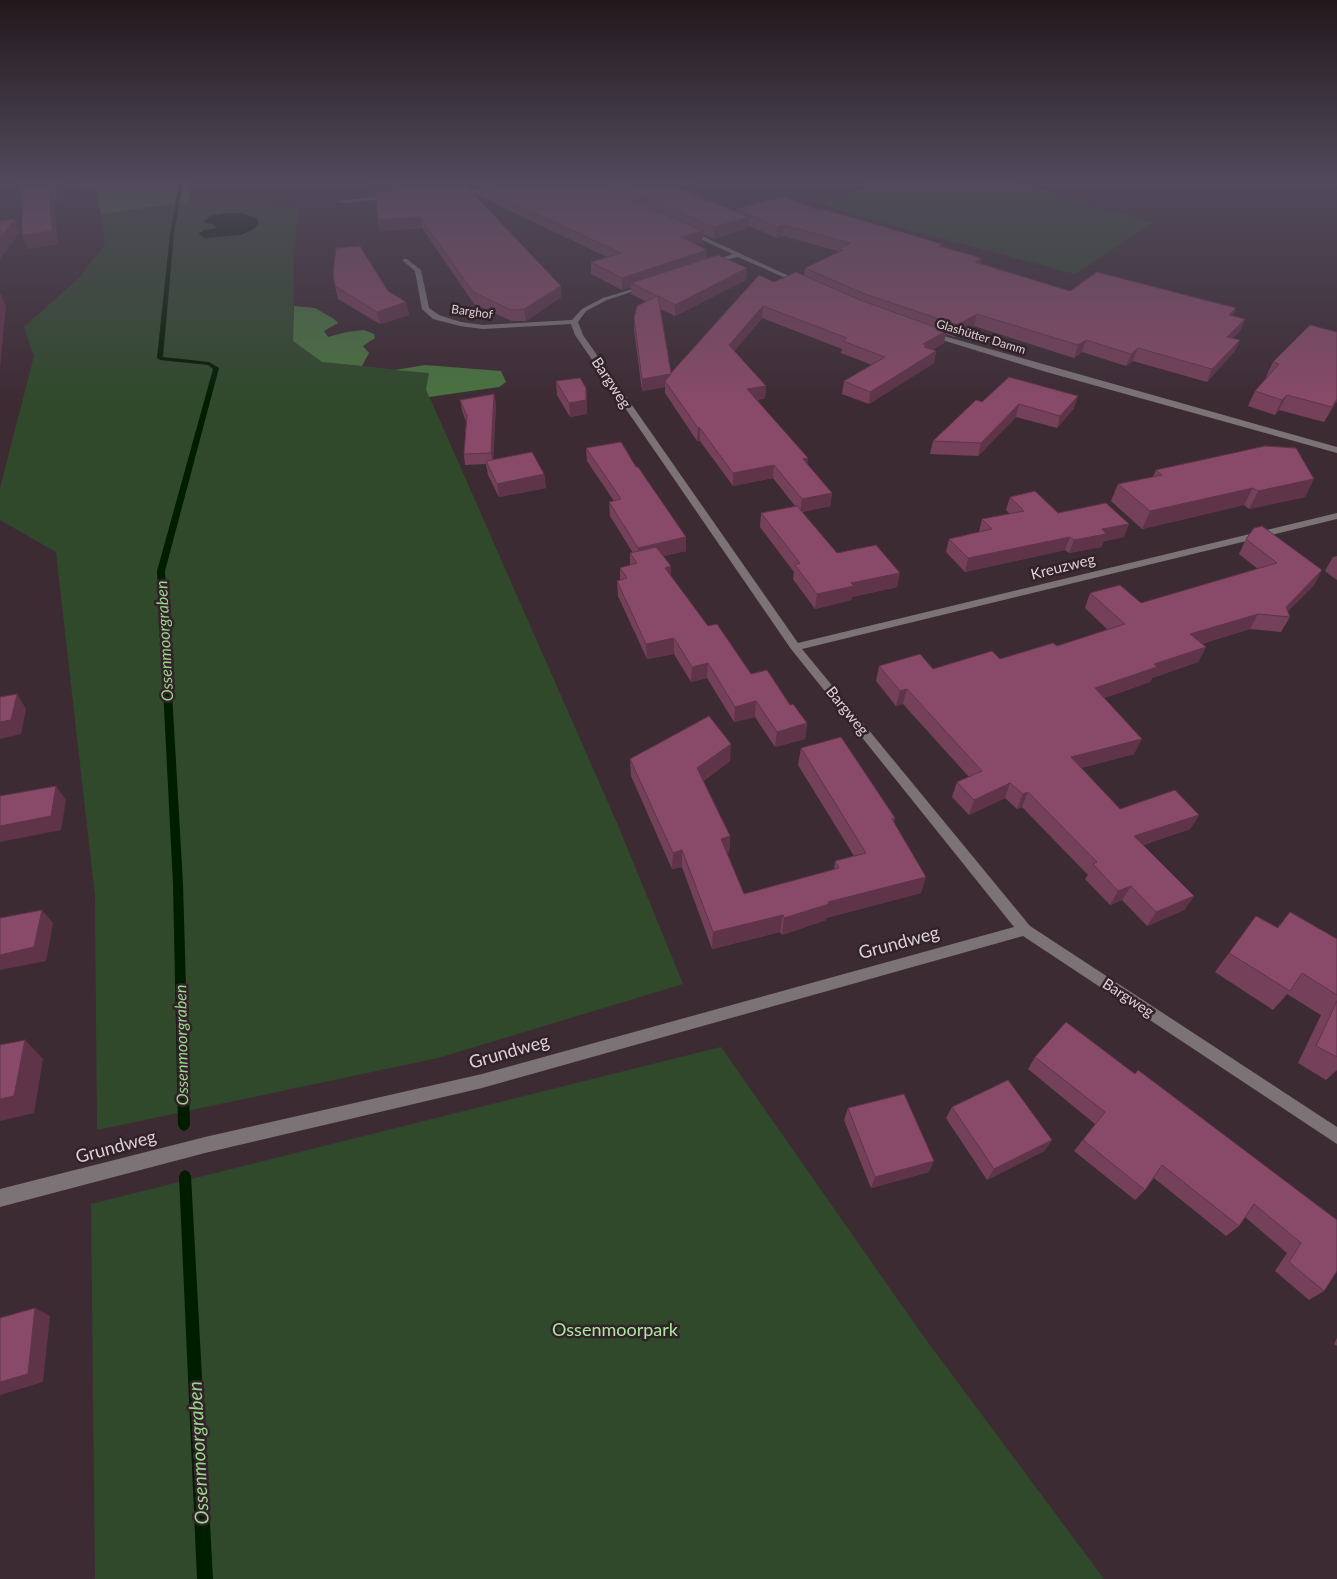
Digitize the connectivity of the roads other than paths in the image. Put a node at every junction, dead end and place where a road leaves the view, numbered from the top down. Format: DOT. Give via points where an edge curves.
graph roads {
  1 [pos="733,257"];
  2 [pos="742,257"];
  3 [pos="405,260"];
  4 [pos="700,267"];
  5 [pos="652,283"];
  6 [pos="808,286"];
  7 [pos="574,322"];
  8 [pos="920,330"];
  9 [pos="1337,450"];
  10 [pos="1337,516"];
  11 [pos="795,647"];
  12 [pos="1025,930"];
  13 [pos="1337,1136"];
  14 [pos="0,1198"];
  1 -- 4 [label="street"];
  2 -- 6 [label="street"];
  3 -- 7 [label="street, Barghof" via="418,270 426,309 436,316 483,327"];
  5 -- 7 [label="street" via="605,298 584,310"];
  7 -- 11 [label="street, Bargweg" via="578,335"];
  8 -- 9 [label="street, Glashütter Damm" via="1046,369"];
  10 -- 11 [label="street, Kreuzweg"];
  11 -- 12 [label="street, Bargweg"];
  12 -- 13 [label="street, Bargweg"];
  12 -- 14 [label="street, Grundweg" via="482,1082 205,1144"];
}
